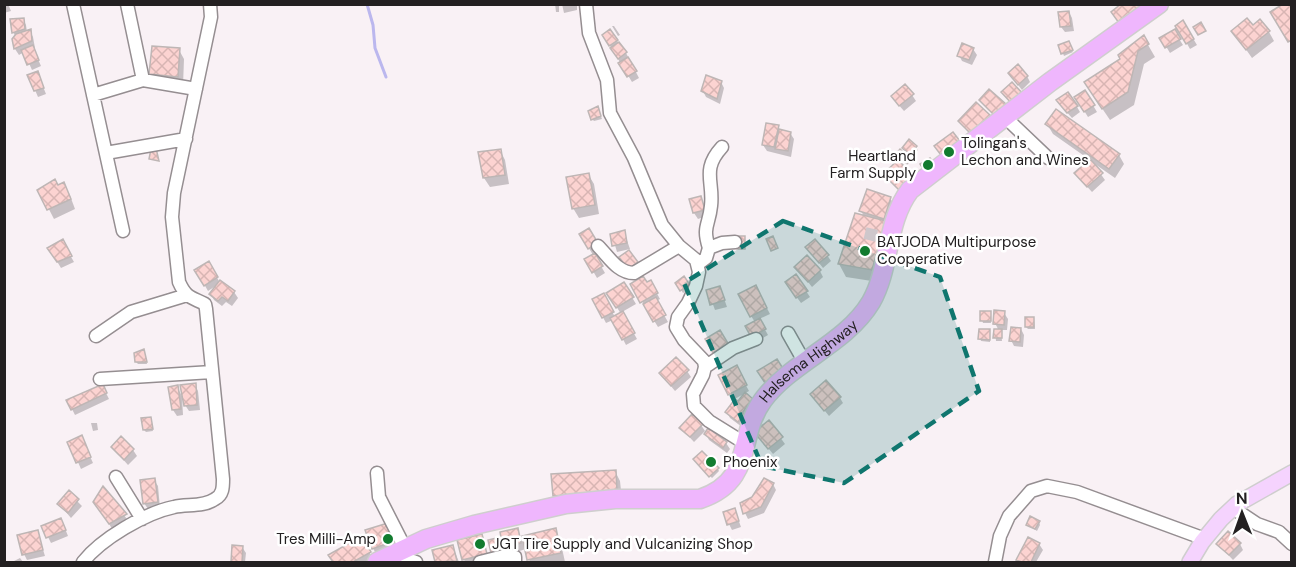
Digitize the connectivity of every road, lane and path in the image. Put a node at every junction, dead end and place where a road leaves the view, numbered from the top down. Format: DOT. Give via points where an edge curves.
graph roads {
  1 [pos="73,4"];
  2 [pos="127,4"];
  3 [pos="210,4"];
  4 [pos="586,4"];
  5 [pos="1159,4"];
  6 [pos="143,80"];
  7 [pos="196,90"];
  8 [pos="93,95"];
  9 [pos="1005,117"];
  10 [pos="186,139"];
  11 [pos="722,147"];
  12 [pos="106,153"];
  13 [pos="1048,158"];
  14 [pos="123,231"];
  15 [pos="735,242"];
  16 [pos="598,246"];
  17 [pos="679,246"];
  18 [pos="709,248"];
  19 [pos="698,264"];
  20 [pos="187,296"];
  21 [pos="788,333"];
  22 [pos="96,336"];
  23 [pos="756,339"];
  24 [pos="806,363"];
  25 [pos="705,367"];
  26 [pos="212,372"];
  27 [pos="100,380"];
  28 [pos="746,444"];
  29 [pos="377,473"];
  30 [pos="1292,473"];
  31 [pos="116,477"];
  32 [pos="1233,508"];
  33 [pos="142,519"];
  34 [pos="1205,539"];
  35 [pos="1292,544"];
  36 [pos="391,555"];
  37 [pos="83,562"];
  38 [pos="416,562"];
  39 [pos="480,562"];
  40 [pos="515,562"];
  41 [pos="995,562"];
  42 [pos="1190,562"];
  1 -- 8 [label="street"];
  2 -- 6 [label="street"];
  3 -- 7 [label="street" via="211,17"];
  4 -- 17 [label="street" via="589,33 607,80 610,113 662,225"];
  5 -- 9 [label="highway, Halsema Highway"];
  6 -- 7 [label="street"];
  6 -- 8 [label="street"];
  7 -- 10 [label="street"];
  8 -- 12 [label="street"];
  9 -- 13 [label="street"];
  9 -- 24 [label="highway, Halsema Highway" via="910,190 885,238 878,286 866,309"];
  10 -- 12 [label="street"];
  10 -- 20 [label="street" via="172,218 179,282"];
  11 -- 18 [label="street" via="710,166 711,206 705,228"];
  12 -- 14 [label="street"];
  15 -- 18 [label="street"];
  16 -- 17 [label="street" via="617,266 634,273"];
  17 -- 19 [label="street"];
  18 -- 19 [label="street" via="706,258"];
  19 -- 25 [label="street" via="696,286 676,327"];
  20 -- 22 [label="street" via="131,312"];
  20 -- 26 [label="street" via="205,304"];
  21 -- 24 [label="street"];
  23 -- 25 [label="street" via="733,348"];
  24 -- 28 [label="highway, Halsema Highway" via="761,402"];
  25 -- 28 [label="street" via="693,394 697,412"];
  26 -- 27 [label="street"];
  26 -- 33 [label="street" via="224,479 219,497"];
  28 -- 36 [label="highway, Halsema Highway" via="740,467 713,495 700,499 615,499 566,504 474,525 426,539"];
  29 -- 36 [label="street"];
  30 -- 32 [label="main road"];
  31 -- 33 [label="street"];
  32 -- 34 [label="main road"];
  32 -- 35 [label="street" via="1257,525 1279,532"];
  33 -- 37 [label="street" via="97,548"];
  34 -- 41 [label="street" via="1077,492 1047,486 1031,491 1009,516"];
  34 -- 42 [label="main road"];
  36 -- 38 [label="street"];
  39 -- 40 [label="street" via="508,555 515,557"];
}
